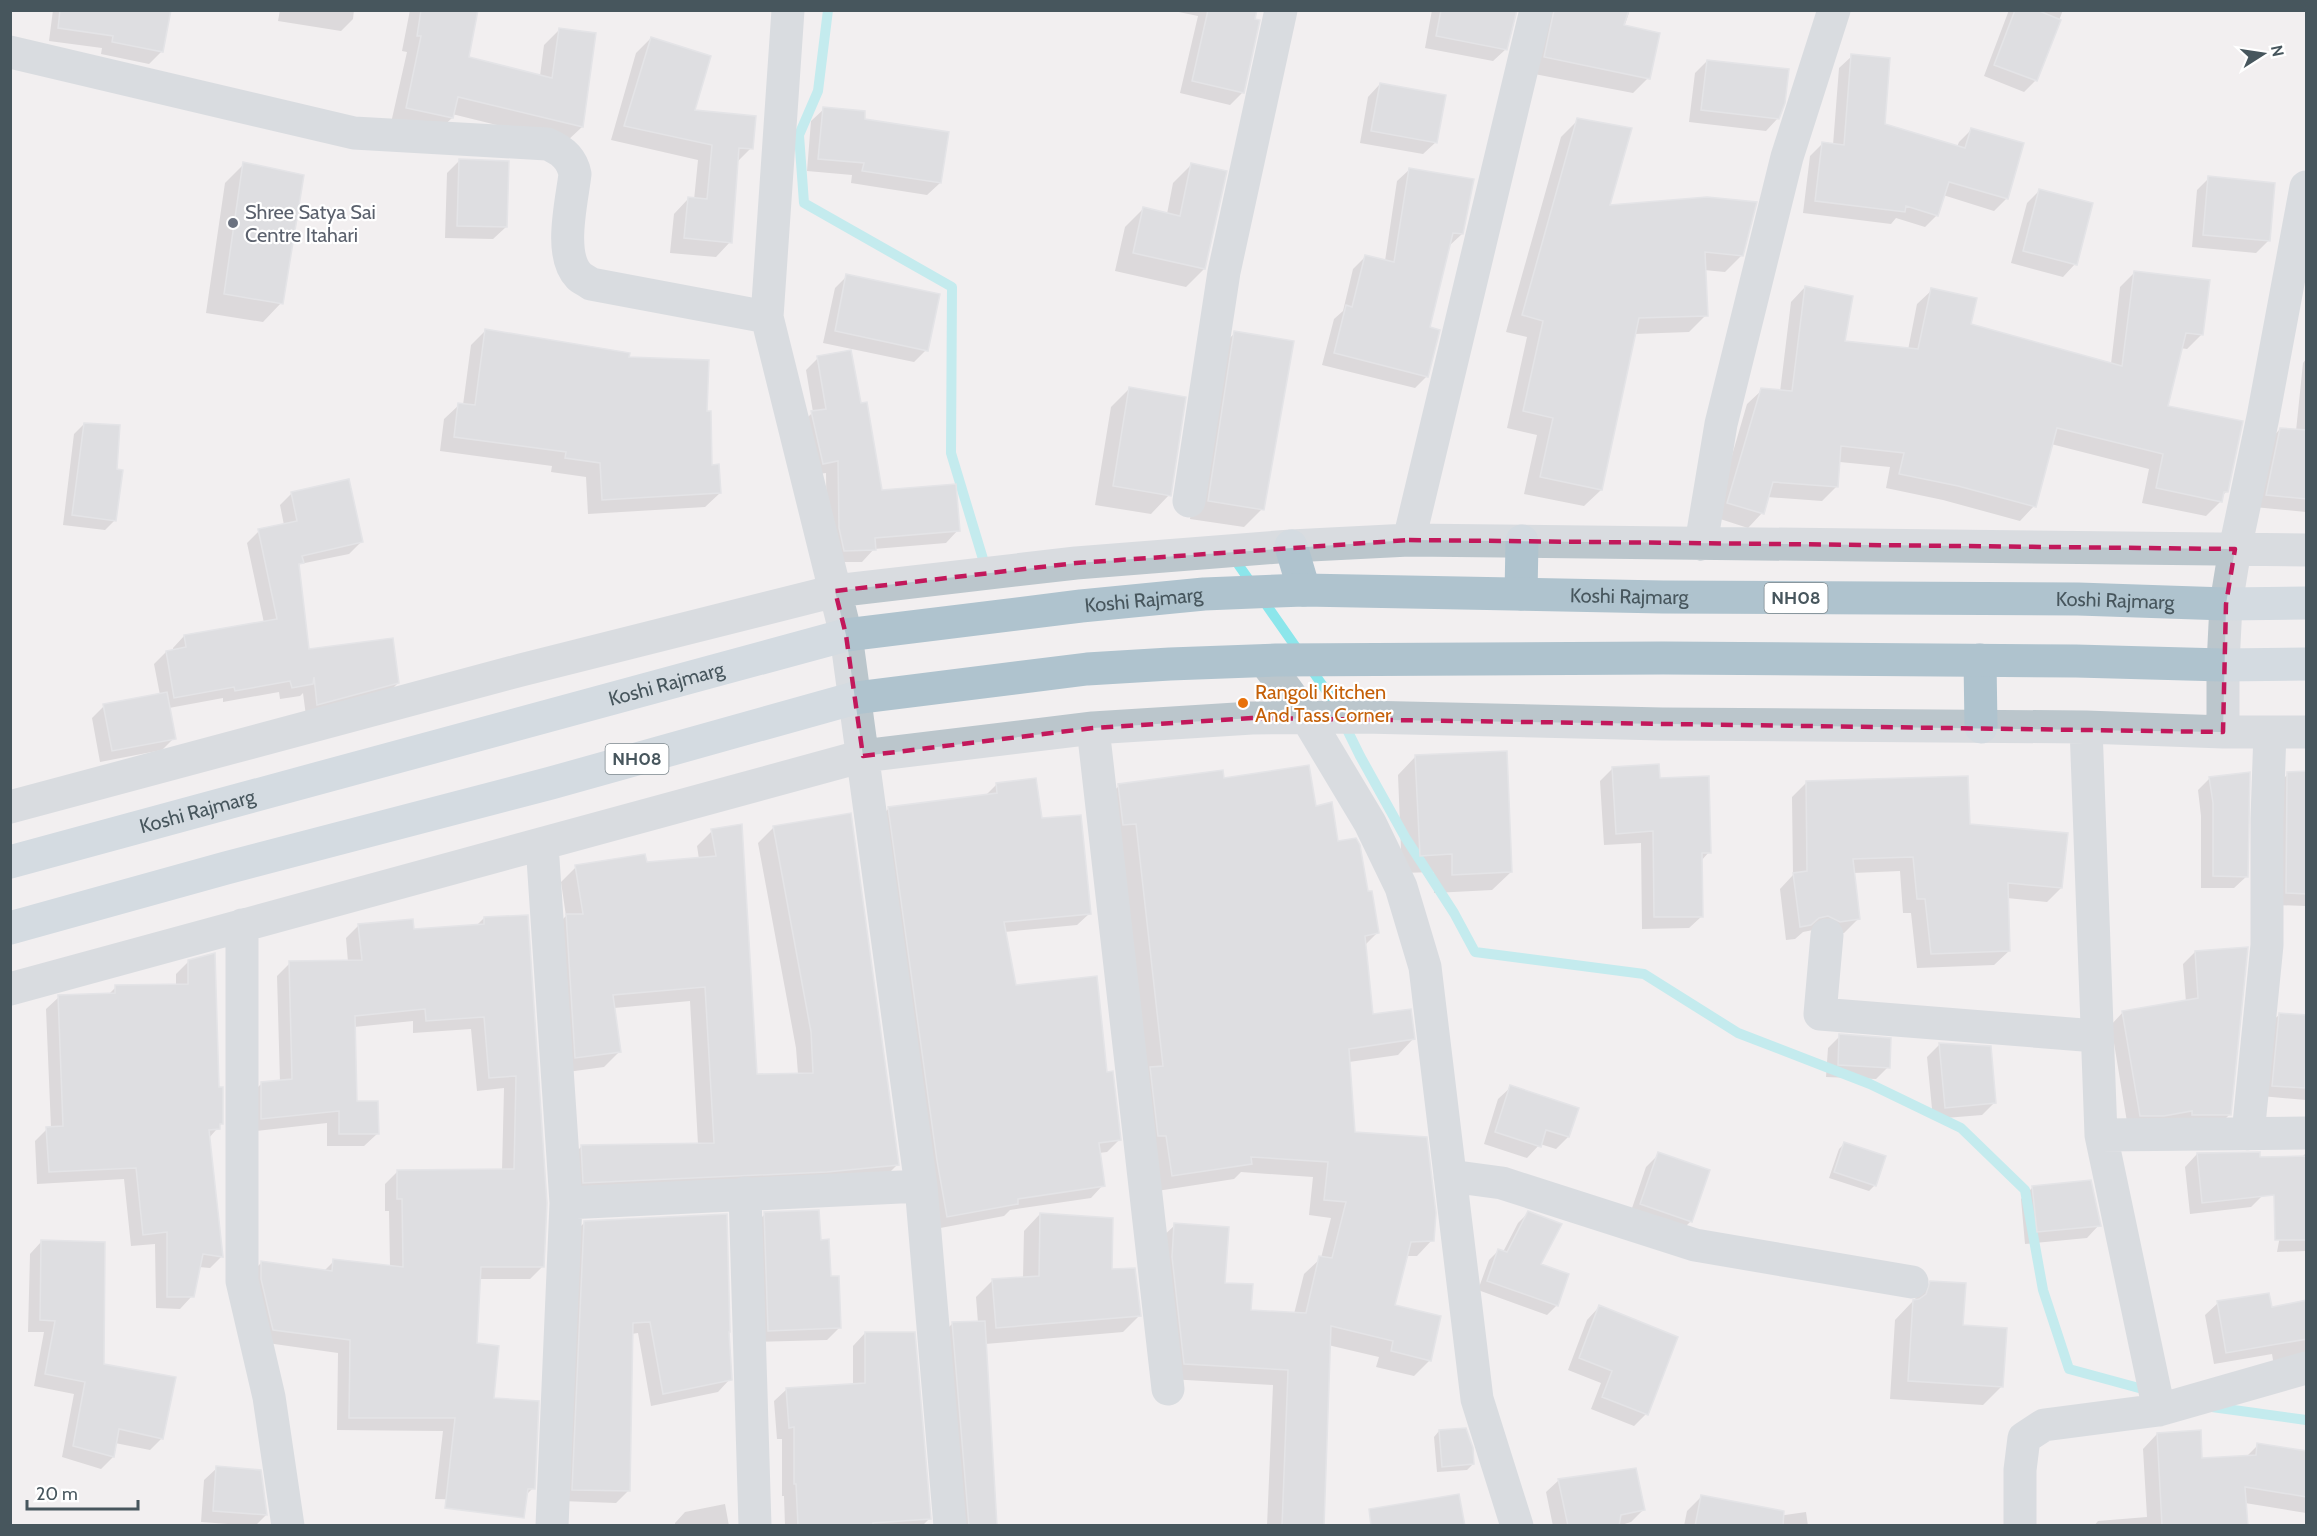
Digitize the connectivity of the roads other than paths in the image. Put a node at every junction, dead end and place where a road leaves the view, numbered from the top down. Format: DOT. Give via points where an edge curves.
graph roads {
  1 [pos="788,10"];
  2 [pos="1281,10"];
  3 [pos="1536,10"];
  4 [pos="1834,10"];
  5 [pos="10,52"];
  6 [pos="2307,187"];
  7 [pos="767,317"];
  8 [pos="1190,501"];
  9 [pos="1409,540"];
  10 [pos="1522,541"];
  11 [pos="1701,544"];
  12 [pos="1277,547"];
  13 [pos="2235,549"];
  14 [pos="2307,550"];
  15 [pos="835,591"];
  16 [pos="1295,591"];
  17 [pos="1521,594"];
  18 [pos="2307,603"];
  19 [pos="2226,604"];
  20 [pos="846,635"];
  21 [pos="1980,660"];
  22 [pos="1270,661"];
  23 [pos="2307,664"];
  24 [pos="2223,665"];
  25 [pos="855,698"];
  26 [pos="1316,718"];
  27 [pos="1981,727"];
  28 [pos="2085,727"];
  29 [pos="1093,728"];
  30 [pos="2223,732"];
  31 [pos="2270,732"];
  32 [pos="2307,732"];
  33 [pos="863,756"];
  34 [pos="10,807"];
  35 [pos="542,844"];
  36 [pos="10,862"];
  37 [pos="242,925"];
  38 [pos="10,928"];
  39 [pos="1827,935"];
  40 [pos="10,989"];
  41 [pos="2096,1036"];
  42 [pos="2307,1133"];
  43 [pos="2248,1134"];
  44 [pos="2101,1135"];
  45 [pos="1450,1176"];
  46 [pos="921,1186"];
  47 [pos="745,1193"];
  48 [pos="566,1203"];
  49 [pos="1912,1282"];
  50 [pos="2307,1368"];
  51 [pos="1168,1389"];
  52 [pos="2159,1410"];
  53 [pos="288,1526"];
  54 [pos="552,1526"];
  55 [pos="755,1526"];
  56 [pos="950,1526"];
  57 [pos="1516,1526"];
  58 [pos="2020,1526"];
  1 -- 7 [label="street"];
  2 -- 8 [label="street" via="1224,272"];
  3 -- 9 [label="street"];
  4 -- 11 [label="street" via="1787,157 1721,424"];
  5 -- 7 [label="street" via="354,133 547,144 559,148 575,174 567,245 578,276 591,284"];
  6 -- 13 [label="street"];
  7 -- 15 [label="street"];
  9 -- 10 [label="street"];
  9 -- 12 [label="street"];
  10 -- 11 [label="street"];
  10 -- 17 [label="main road"];
  11 -- 13 [label="street"];
  12 -- 15 [label="street" via="1076,563"];
  12 -- 16 [label="main road"];
  13 -- 14 [label="street"];
  13 -- 19 [label="street"];
  15 -- 20 [label="street"];
  15 -- 34 [label="street"];
  16 -- 17 [label="main road, Koshi Rajmarg / NH08"];
  16 -- 20 [label="main road, Koshi Rajmarg / NH08" via="1081,606"];
  17 -- 19 [label="main road, Koshi Rajmarg / NH08"];
  18 -- 19 [label="main road, Koshi Rajmarg / NH08"];
  19 -- 24 [label="street"];
  20 -- 25 [label="street"];
  20 -- 36 [label="main road, Koshi Rajmarg / NH08"];
  21 -- 22 [label="main road, NH08"];
  21 -- 24 [label="main road, NH08"];
  21 -- 27 [label="main road"];
  22 -- 25 [label="main road, NH08" via="1087,669"];
  22 -- 26 [label="street"];
  23 -- 24 [label="main road, NH08"];
  24 -- 30 [label="street"];
  25 -- 33 [label="street"];
  25 -- 38 [label="main road, NH08"];
  26 -- 27 [label="street"];
  26 -- 29 [label="street"];
  26 -- 45 [label="street" via="1401,887 1425,967"];
  27 -- 28 [label="street"];
  28 -- 30 [label="street"];
  28 -- 41 [label="street"];
  29 -- 33 [label="street"];
  29 -- 51 [label="street"];
  30 -- 31 [label="street"];
  31 -- 32 [label="street"];
  31 -- 43 [label="street" via="2267,945"];
  33 -- 35 [label="street"];
  33 -- 46 [label="street"];
  35 -- 37 [label="street"];
  35 -- 48 [label="street"];
  37 -- 40 [label="street"];
  37 -- 53 [label="street" via="242,1281 269,1397"];
  39 -- 41 [label="street" via="1820,1014"];
  41 -- 44 [label="street"];
  42 -- 43 [label="street"];
  43 -- 44 [label="street"];
  44 -- 52 [label="street"];
  45 -- 49 [label="street" via="1502,1183 1695,1245"];
  45 -- 57 [label="street" via="1477,1399"];
  46 -- 47 [label="street"];
  46 -- 56 [label="street"];
  47 -- 48 [label="street"];
  47 -- 55 [label="street"];
  48 -- 54 [label="street"];
  50 -- 52 [label="street"];
  52 -- 58 [label="street" via="2044,1425 2024,1438"];
}
